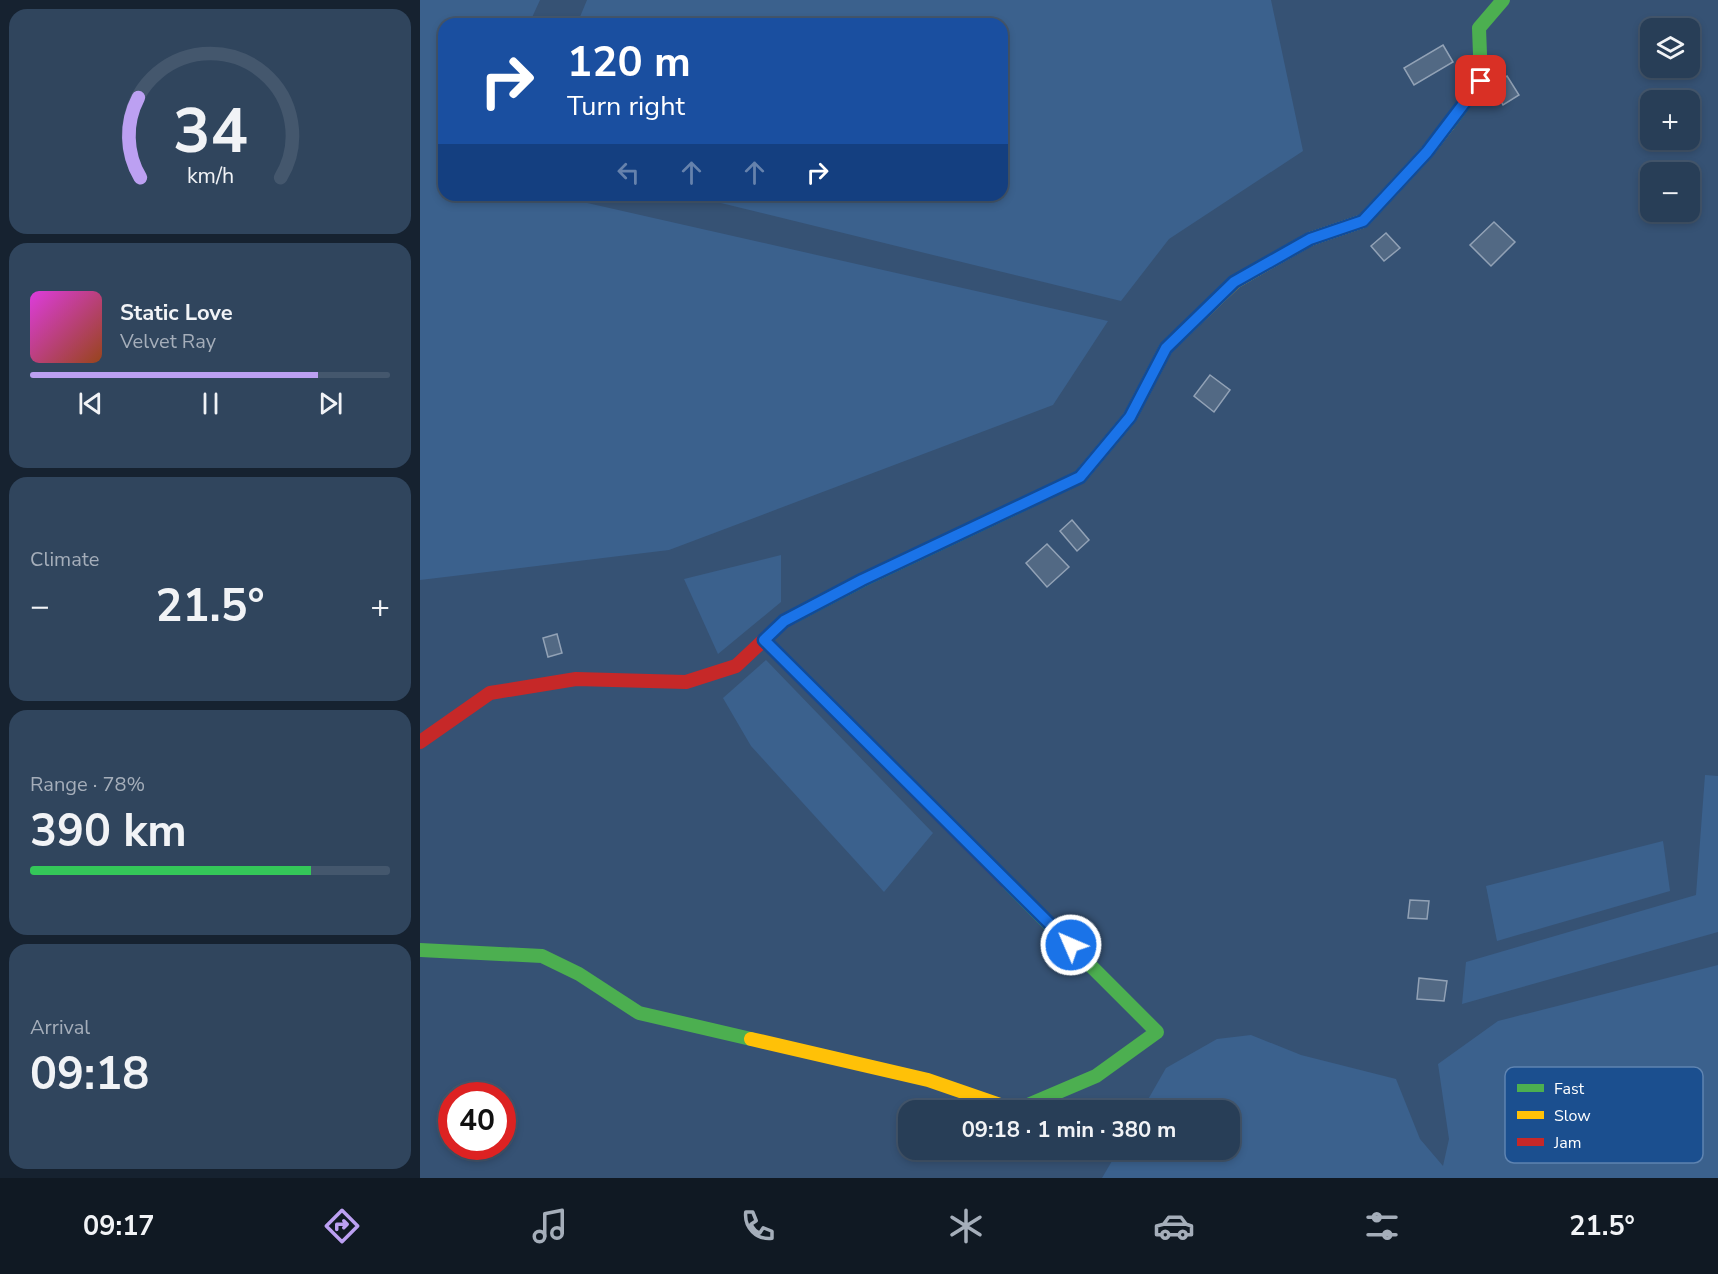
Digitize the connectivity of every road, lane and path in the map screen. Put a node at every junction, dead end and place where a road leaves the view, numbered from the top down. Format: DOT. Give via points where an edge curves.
graph roads {
  1 [pos="1503,0"];
  2 [pos="764,640"];
  3 [pos="420,742"];
  4 [pos="420,950"];
  5 [pos="987,1100"];
  6 [pos="1040,1100"];
  1 -- 2 [label="street" via="1479,28 1481,81 1427,152 1363,221 1310,239 1234,282 1166,348 1130,417 1080,477 862,580 784,621"];
  2 -- 3 [label="street" via="736,666 686,682 576,679 490,693"];
  2 -- 6 [label="street" via="1157,1032 1096,1076"];
  4 -- 5 [label="street" via="542,956 579,974 639,1013 928,1080"];
}
